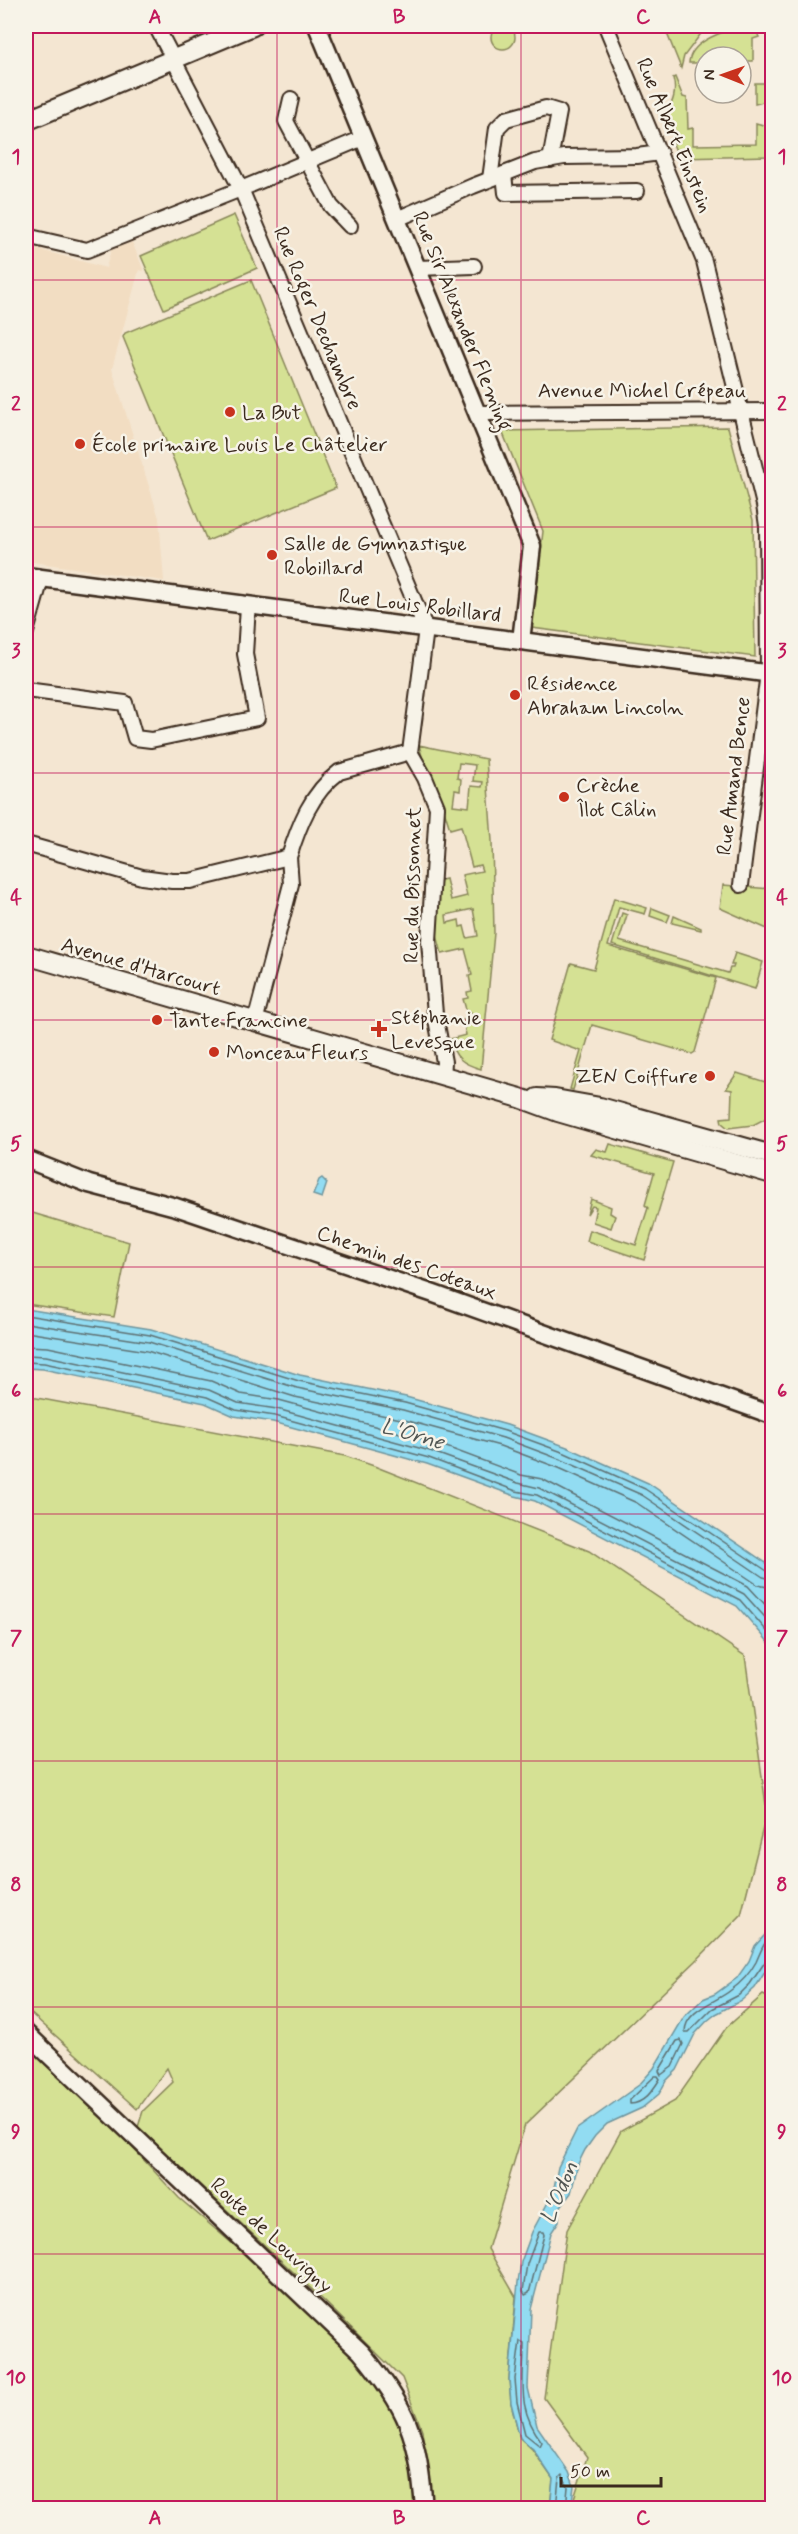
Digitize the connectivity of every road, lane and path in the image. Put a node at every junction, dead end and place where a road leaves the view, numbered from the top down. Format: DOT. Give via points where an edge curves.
graph roads {
  1 [pos="156,26"];
  2 [pos="317,26"];
  3 [pos="606,26"];
  4 [pos="243,28"];
  5 [pos="172,59"];
  6 [pos="291,99"];
  7 [pos="26,121"];
  8 [pos="363,138"];
  9 [pos="660,153"];
  10 [pos="550,160"];
  11 [pos="307,161"];
  12 [pos="504,174"];
  13 [pos="490,179"];
  14 [pos="241,189"];
  15 [pos="637,191"];
  16 [pos="397,219"];
  17 [pos="350,226"];
  18 [pos="26,236"];
  19 [pos="474,266"];
  20 [pos="417,268"];
  21 [pos="739,410"];
  22 [pos="772,411"];
  23 [pos="477,413"];
  24 [pos="33,577"];
  25 [pos="248,606"];
  26 [pos="426,629"];
  27 [pos="26,632"];
  28 [pos="521,641"];
  29 [pos="770,673"];
  30 [pos="26,690"];
  31 [pos="410,752"];
  32 [pos="26,844"];
  33 [pos="289,857"];
  34 [pos="741,885"];
  35 [pos="26,956"];
  36 [pos="255,1022"];
  37 [pos="443,1077"];
  38 [pos="520,1098"];
  39 [pos="772,1155"];
  40 [pos="26,1159"];
  41 [pos="772,1174"];
  42 [pos="772,1415"];
  43 [pos="26,2033"];
  44 [pos="424,2508"];
  1 -- 5 [label="street, Rue Roger Dechambre"];
  2 -- 8 [label="street, Rue Sir Alexander Fleming"];
  3 -- 9 [label="street, Rue Albert Einstein"];
  4 -- 5 [label="main road"];
  5 -- 7 [label="main road"];
  5 -- 14 [label="street, Rue Roger Dechambre"];
  6 -- 11 [label="street" via="286,122"];
  8 -- 11 [label="street"];
  8 -- 16 [label="street, Rue Sir Alexander Fleming"];
  9 -- 10 [label="street"];
  9 -- 21 [label="street, Rue Albert Einstein" via="704,261"];
  10 -- 12 [label="street"];
  10 -- 13 [label="street" via="560,112 546,108 506,119 497,128"];
  11 -- 14 [label="street"];
  11 -- 17 [label="street" via="331,206"];
  12 -- 13 [label="street"];
  12 -- 15 [label="street" via="506,193"];
  13 -- 16 [label="street"];
  14 -- 18 [label="street" via="87,250"];
  14 -- 26 [label="street, Rue Roger Dechambre"];
  16 -- 20 [label="street, Rue Sir Alexander Fleming"];
  19 -- 20 [label="street"];
  20 -- 23 [label="street, Rue Sir Alexander Fleming"];
  21 -- 22 [label="street, Avenue Michel Crépeau"];
  21 -- 23 [label="street, Avenue Michel Crépeau"];
  21 -- 29 [label="street, Rue Amand Bence" via="767,526"];
  23 -- 28 [label="street, Rue Sir Alexander Fleming" via="532,546"];
  24 -- 25 [label="street, Rue Louis Robillard"];
  24 -- 27 [label="street"];
  25 -- 26 [label="street, Rue Louis Robillard"];
  25 -- 30 [label="street" via="245,654 257,717 151,740 135,738 125,703"];
  26 -- 28 [label="street, Rue Louis Robillard"];
  26 -- 31 [label="street"];
  28 -- 29 [label="street, Rue Louis Robillard"];
  29 -- 34 [label="street, Rue Amand Bence"];
  31 -- 33 [label="street" via="339,772 331,778 307,809"];
  31 -- 37 [label="street, Rue du Bissonnet" via="437,807 429,941"];
  32 -- 33 [label="street" via="142,877 171,881"];
  33 -- 36 [label="street" via="291,884"];
  35 -- 36 [label="main road, Avenue d'Harcourt"];
  36 -- 37 [label="main road, Avenue d'Harcourt"];
  37 -- 38 [label="main road, Avenue d'Harcourt"];
  38 -- 39 [label="main road, Avenue d'Harcourt" via="600,1107"];
  38 -- 41 [label="main road, Avenue d'Harcourt"];
  40 -- 42 [label="street, Chemin des Coteaux" via="89,1184 176,1207 434,1294"];
  43 -- 44 [label="street, Route de Louvigny" via="367,2359 403,2409 413,2434"];
}
